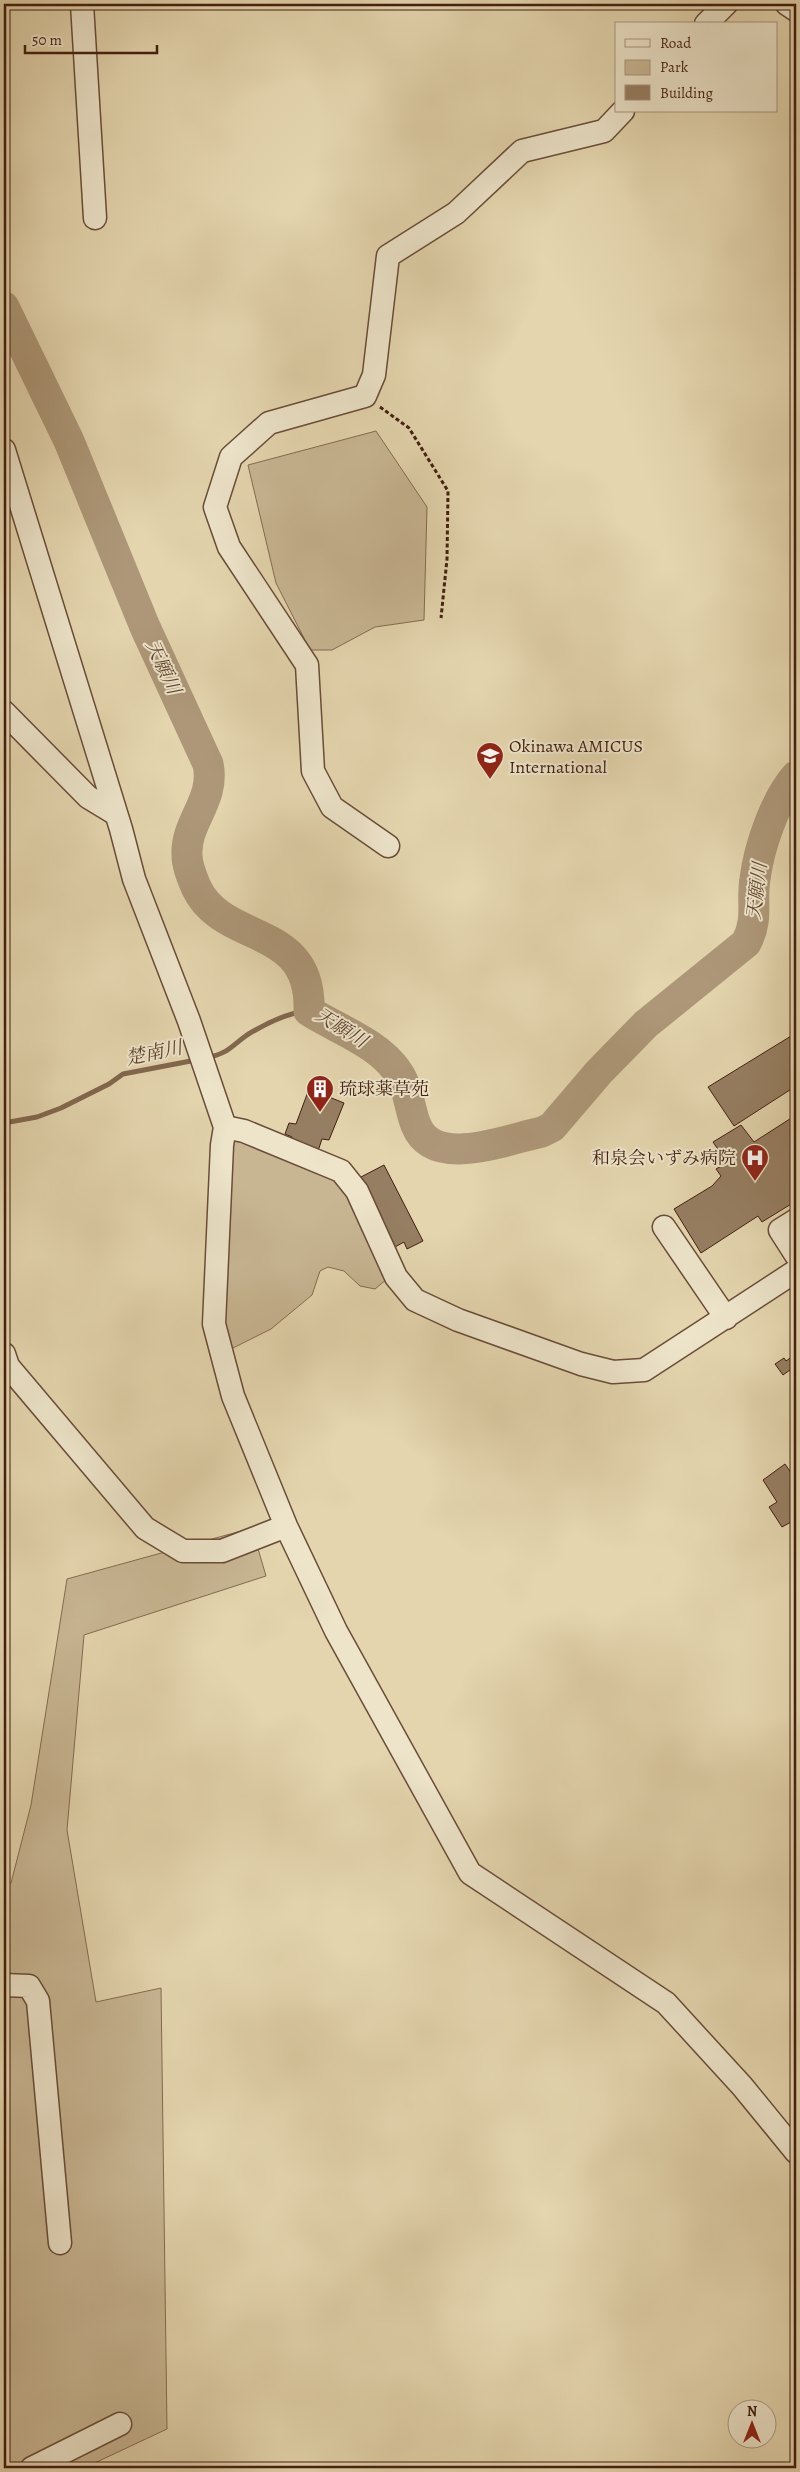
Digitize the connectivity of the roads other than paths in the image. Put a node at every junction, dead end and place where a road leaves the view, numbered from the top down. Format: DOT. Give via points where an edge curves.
graph roads {
  1 [pos="82,4"];
  2 [pos="726,4"];
  3 [pos="787,4"];
  4 [pos="796,10"];
  5 [pos="708,22"];
  6 [pos="622,112"];
  7 [pos="95,218"];
  8 [pos="4,450"];
  9 [pos="4,712"];
  10 [pos="116,814"];
  11 [pos="388,846"];
  12 [pos="225,1127"];
  13 [pos="796,1220"];
  14 [pos="664,1227"];
  15 [pos="796,1255"];
  16 [pos="796,1272"];
  17 [pos="726,1318"];
  18 [pos="4,1354"];
  19 [pos="286,1526"];
  20 [pos="4,1986"];
  21 [pos="796,2152"];
  22 [pos="60,2243"];
  23 [pos="120,2424"];
  24 [pos="32,2468"];
  1 -- 7 [label="street"];
  2 -- 5 [label="street"];
  3 -- 4 [label="street"];
  6 -- 11 [label="street" via="604,132 522,151 456,213 388,256 374,375 365,396 269,424 231,457 215,507 230,547 307,665 313,771 332,807"];
  8 -- 10 [label="street"];
  9 -- 10 [label="street" via="88,797"];
  10 -- 12 [label="street" via="134,879 189,1021"];
  12 -- 17 [label="street" via="244,1131 341,1171 357,1191 396,1277 416,1300 458,1320 581,1364 613,1372 644,1370"];
  12 -- 19 [label="street" via="214,1324 233,1396"];
  13 -- 15 [label="street" via="780,1230"];
  14 -- 17 [label="street"];
  16 -- 17 [label="street"];
  18 -- 19 [label="street" via="8,1366 145,1528 183,1551 222,1551"];
  19 -- 21 [label="street" via="336,1631 470,1873 666,2003 742,2086"];
  20 -- 22 [label="street" via="30,1986 38,2001"];
  23 -- 24 [label="street"];
}
